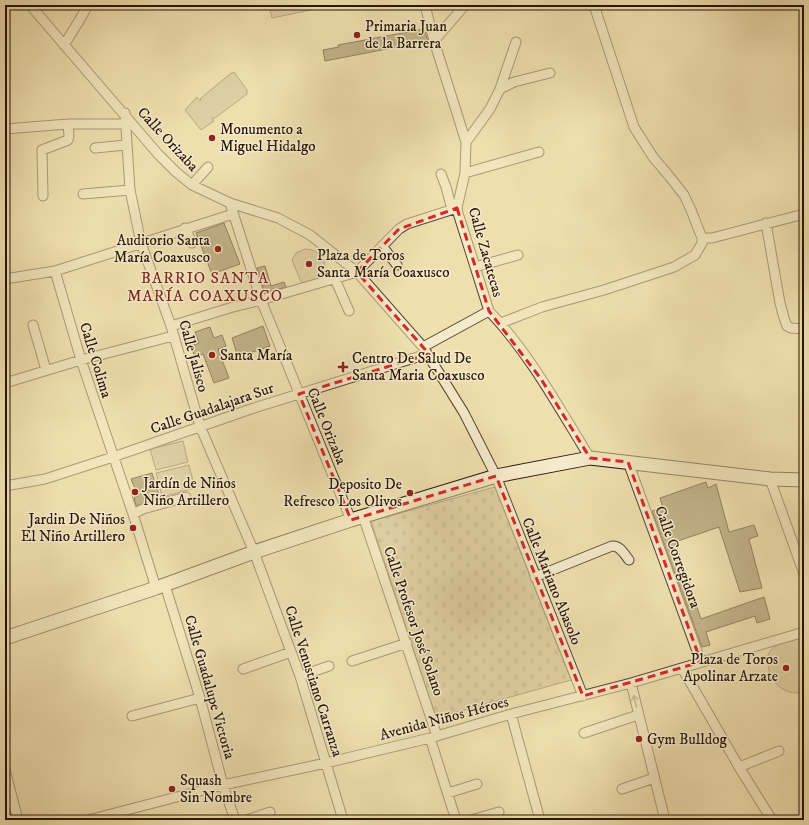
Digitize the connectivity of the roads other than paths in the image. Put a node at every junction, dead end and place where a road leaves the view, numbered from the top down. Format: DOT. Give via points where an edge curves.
graph roads {
  1 [pos="30,5"];
  2 [pos="88,5"];
  3 [pos="425,5"];
  4 [pos="465,5"];
  5 [pos="594,5"];
  6 [pos="434,41"];
  7 [pos="516,42"];
  8 [pos="64,45"];
  9 [pos="550,73"];
  10 [pos="500,89"];
  11 [pos="124,113"];
  12 [pos="68,124"];
  13 [pos="125,124"];
  14 [pos="5,129"];
  15 [pos="466,142"];
  16 [pos="126,145"];
  17 [pos="95,148"];
  18 [pos="539,152"];
  19 [pos="208,167"];
  20 [pos="465,173"];
  21 [pos="441,174"];
  22 [pos="192,185"];
  23 [pos="130,190"];
  24 [pos="83,194"];
  25 [pos="43,196"];
  26 [pos="230,203"];
  27 [pos="454,208"];
  28 [pos="232,214"];
  29 [pos="804,214"];
  30 [pos="766,223"];
  31 [pos="185,228"];
  32 [pos="702,238"];
  33 [pos="141,243"];
  34 [pos="192,243"];
  35 [pos="382,246"];
  36 [pos="518,255"];
  37 [pos="397,265"];
  38 [pos="475,267"];
  39 [pos="54,271"];
  40 [pos="357,272"];
  41 [pos="5,279"];
  42 [pos="335,279"];
  43 [pos="261,300"];
  44 [pos="349,311"];
  45 [pos="489,311"];
  46 [pos="501,323"];
  47 [pos="33,325"];
  48 [pos="171,326"];
  49 [pos="804,329"];
  50 [pos="173,336"];
  51 [pos="425,350"];
  52 [pos="81,360"];
  53 [pos="46,370"];
  54 [pos="5,383"];
  55 [pos="299,394"];
  56 [pos="200,426"];
  57 [pos="113,457"];
  58 [pos="590,458"];
  59 [pos="628,462"];
  60 [pos="496,476"];
  61 [pos="770,479"];
  62 [pos="804,480"];
  63 [pos="5,486"];
  64 [pos="186,497"];
  65 [pos="132,514"];
  66 [pos="357,518"];
  67 [pos="254,552"];
  68 [pos="628,560"];
  69 [pos="804,574"];
  70 [pos="535,577"];
  71 [pos="160,587"];
  72 [pos="804,632"];
  73 [pos="5,638"];
  74 [pos="407,643"];
  75 [pos="292,652"];
  76 [pos="352,661"];
  77 [pos="701,662"];
  78 [pos="329,666"];
  79 [pos="682,668"];
  80 [pos="244,669"];
  81 [pos="300,676"];
  82 [pos="631,684"];
  83 [pos="583,696"];
  84 [pos="200,698"];
  85 [pos="510,714"];
  86 [pos="638,715"];
  87 [pos="132,716"];
  88 [pos="584,733"];
  89 [pos="434,737"];
  90 [pos="779,751"];
  91 [pos="326,763"];
  92 [pos="739,767"];
  93 [pos="5,770"];
  94 [pos="654,778"];
  95 [pos="477,784"];
  96 [pos="223,785"];
  97 [pos="622,789"];
  98 [pos="448,793"];
  99 [pos="123,811"];
  100 [pos="270,812"];
  101 [pos="499,812"];
  102 [pos="18,820"];
  103 [pos="88,820"];
  104 [pos="126,820"];
  105 [pos="235,820"];
  106 [pos="247,820"];
  107 [pos="343,820"];
  108 [pos="456,820"];
  109 [pos="471,820"];
  110 [pos="540,820"];
  111 [pos="665,820"];
  112 [pos="772,820"];
  1 -- 8 [label="street, Calle Orizaba"];
  2 -- 8 [label="street"];
  3 -- 6 [label="street, Calle Zacatecas"];
  4 -- 6 [label="street"];
  5 -- 32 [label="street" via="634,127 653,157 684,196"];
  6 -- 15 [label="street, Calle Zacatecas"];
  7 -- 10 [label="street"];
  8 -- 11 [label="street, Calle Orizaba"];
  9 -- 10 [label="street" via="514,82"];
  10 -- 15 [label="street" via="480,124"];
  11 -- 13 [label="street, Calle Jalisco"];
  11 -- 22 [label="street, Calle Orizaba" via="158,154"];
  12 -- 13 [label="street"];
  12 -- 14 [label="street"];
  12 -- 25 [label="street" via="68,140 42,150"];
  13 -- 16 [label="street, Calle Jalisco"];
  15 -- 20 [label="street, Calle Zacatecas"];
  16 -- 17 [label="street"];
  16 -- 23 [label="street, Calle Jalisco"];
  18 -- 20 [label="street"];
  19 -- 22 [label="street"];
  20 -- 27 [label="street, Calle Zacatecas"];
  21 -- 27 [label="street"];
  22 -- 26 [label="street, Calle Orizaba"];
  23 -- 24 [label="street"];
  23 -- 33 [label="street, Calle Jalisco"];
  26 -- 28 [label="street, Calle Orizaba"];
  26 -- 40 [label="street, Calle Mariano Abasolo" via="278,218 310,235"];
  27 -- 35 [label="street" via="407,224"];
  27 -- 38 [label="street, Calle Zacatecas"];
  28 -- 31 [label="street"];
  28 -- 43 [label="street, Calle Orizaba"];
  29 -- 30 [label="street"];
  30 -- 32 [label="street" via="712,238"];
  30 -- 49 [label="street" via="784,318 787,326"];
  31 -- 33 [label="street"];
  31 -- 34 [label="street"];
  32 -- 46 [label="street" via="695,255 674,267 542,307"];
  33 -- 39 [label="street"];
  33 -- 48 [label="street, Calle Jalisco"];
  35 -- 37 [label="street"];
  35 -- 40 [label="street"];
  36 -- 38 [label="street"];
  38 -- 45 [label="street, Calle Zacatecas"];
  39 -- 41 [label="street"];
  39 -- 52 [label="street, Calle Colima"];
  40 -- 42 [label="street"];
  40 -- 51 [label="street, Calle Mariano Abasolo"];
  42 -- 43 [label="street"];
  42 -- 44 [label="street"];
  43 -- 48 [label="street"];
  43 -- 55 [label="street, Calle Orizaba"];
  45 -- 46 [label="street, Calle Zacatecas"];
  45 -- 51 [label="street, Calle Guadalajara Sur"];
  46 -- 58 [label="street, Calle Zacatecas" via="542,379"];
  47 -- 53 [label="street"];
  48 -- 50 [label="street, Calle Jalisco"];
  50 -- 52 [label="street"];
  50 -- 56 [label="street, Calle Jalisco"];
  51 -- 55 [label="street, Calle Guadalajara Sur"];
  51 -- 60 [label="street, Calle Mariano Abasolo" via="464,413"];
  52 -- 53 [label="street"];
  52 -- 57 [label="street, Calle Colima"];
  53 -- 54 [label="street"];
  55 -- 56 [label="street, Calle Guadalajara Sur"];
  55 -- 66 [label="street, Calle Orizaba"];
  56 -- 57 [label="street, Calle Guadalajara Sur"];
  56 -- 67 [label="street, Calle Jalisco"];
  57 -- 63 [label="street, Calle Guadalajara Sur" via="45,478"];
  57 -- 65 [label="street, Calle Guadalupe Victoria"];
  58 -- 59 [label="street"];
  58 -- 60 [label="street"];
  59 -- 61 [label="street"];
  59 -- 77 [label="street, Calle Corregidora"];
  60 -- 66 [label="street"];
  60 -- 70 [label="street, Calle Mariano Abasolo"];
  61 -- 62 [label="street"];
  61 -- 69 [label="street"];
  64 -- 65 [label="street"];
  65 -- 71 [label="street, Calle Guadalupe Victoria"];
  66 -- 67 [label="street"];
  66 -- 74 [label="street, Calle Profesor José Solano"];
  67 -- 71 [label="street"];
  67 -- 75 [label="street, Calle Venustiano Carranza"];
  68 -- 70 [label="street" via="615,545"];
  70 -- 83 [label="street, Calle Mariano Abasolo"];
  71 -- 73 [label="street"];
  71 -- 84 [label="street, Calle Guadalupe Victoria"];
  72 -- 77 [label="street, Avenida Niños Héroes"];
  74 -- 76 [label="street"];
  74 -- 89 [label="street, Calle Profesor José Solano"];
  75 -- 80 [label="street"];
  75 -- 81 [label="street, Calle Venustiano Carranza"];
  77 -- 79 [label="street, Avenida Niños Héroes"];
  78 -- 81 [label="street"];
  79 -- 82 [label="street, Avenida Niños Héroes"];
  79 -- 92 [label="street"];
  81 -- 91 [label="street, Calle Venustiano Carranza"];
  82 -- 83 [label="street, Avenida Niños Héroes"];
  86 -- 82 [label="street, one-way"];
  83 -- 85 [label="street, Avenida Niños Héroes"];
  84 -- 87 [label="street"];
  84 -- 96 [label="street, Calle Guadalupe Victoria"];
  85 -- 89 [label="street, Avenida Niños Héroes"];
  85 -- 110 [label="street"];
  86 -- 88 [label="street"];
  86 -- 94 [label="street"];
  89 -- 91 [label="street, Avenida Niños Héroes"];
  89 -- 98 [label="street, Calle Profesor José Solano"];
  90 -- 92 [label="street"];
  91 -- 96 [label="street, Avenida Niños Héroes"];
  91 -- 107 [label="street, Calle Venustiano Carranza"];
  92 -- 112 [label="street"];
  93 -- 102 [label="street"];
  94 -- 97 [label="street"];
  94 -- 111 [label="street"];
  95 -- 98 [label="street"];
  96 -- 99 [label="street, Avenida Niños Héroes"];
  96 -- 105 [label="street, Calle Guadalupe Victoria"];
  98 -- 108 [label="street, Calle Profesor José Solano"];
  99 -- 103 [label="street, Avenida Niños Héroes"];
  99 -- 104 [label="street"];
  100 -- 106 [label="street"];
  101 -- 109 [label="street"];
}
